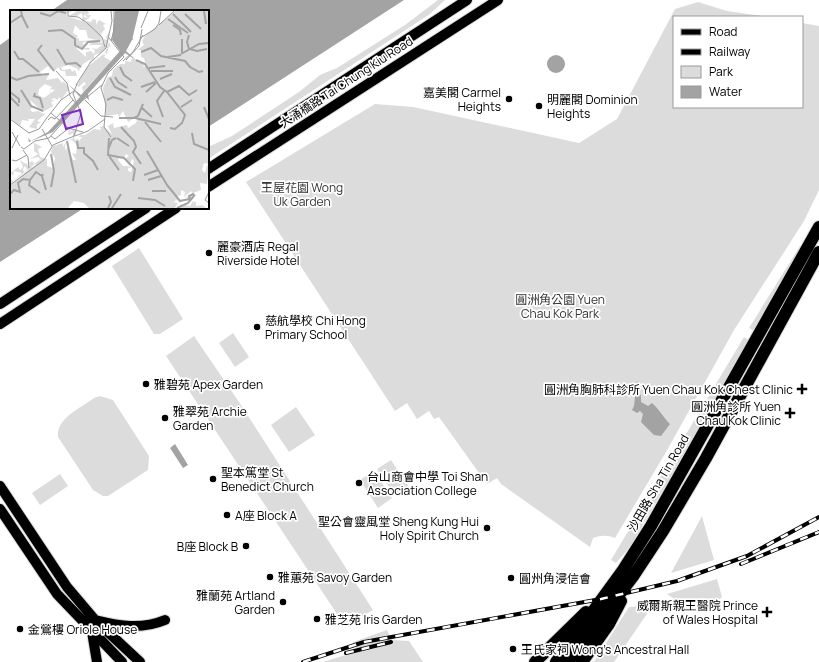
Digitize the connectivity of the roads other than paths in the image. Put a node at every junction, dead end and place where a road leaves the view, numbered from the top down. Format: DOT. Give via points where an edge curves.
graph roads {
  1 [pos="467,0"];
  2 [pos="498,0"];
  3 [pos="209,168"];
  4 [pos="209,186"];
  5 [pos="144,209"];
  6 [pos="174,209"];
  7 [pos="819,227"];
  8 [pos="819,252"];
  9 [pos="0,304"];
  10 [pos="0,324"];
  11 [pos="0,486"];
  12 [pos="0,509"];
  13 [pos="634,575"];
  14 [pos="606,593"];
  15 [pos="96,620"];
  16 [pos="165,620"];
  17 [pos="92,632"];
  18 [pos="97,662"];
  19 [pos="122,662"];
  20 [pos="140,662"];
  21 [pos="535,662"];
  22 [pos="556,662"];
  23 [pos="568,662"];
  24 [pos="582,662"];
  1 -- 3 [label="main road, 大涌橋路 Tai Chung Kiu Road"];
  2 -- 4 [label="main road, 大涌橋路 Tai Chung Kiu Road"];
  5 -- 9 [label="main road"];
  6 -- 10 [label="main road"];
  7 -- 14 [label="highway, 沙田路 Sha Tin Road" via="658,512"];
  8 -- 13 [label="highway" via="702,464"];
  11 -- 15 [label="main road" via="67,587"];
  12 -- 17 [label="main road" via="57,594"];
  13 -- 23 [label="highway"];
  13 -- 24 [label="highway" via="613,616"];
  14 -- 21 [label="highway"];
  14 -- 22 [label="highway, 沙田路 Sha Tin Road"];
  15 -- 16 [label="main road" via="131,627"];
  15 -- 20 [label="main road"];
  17 -- 18 [label="main road"];
  17 -- 19 [label="main road"];
}
